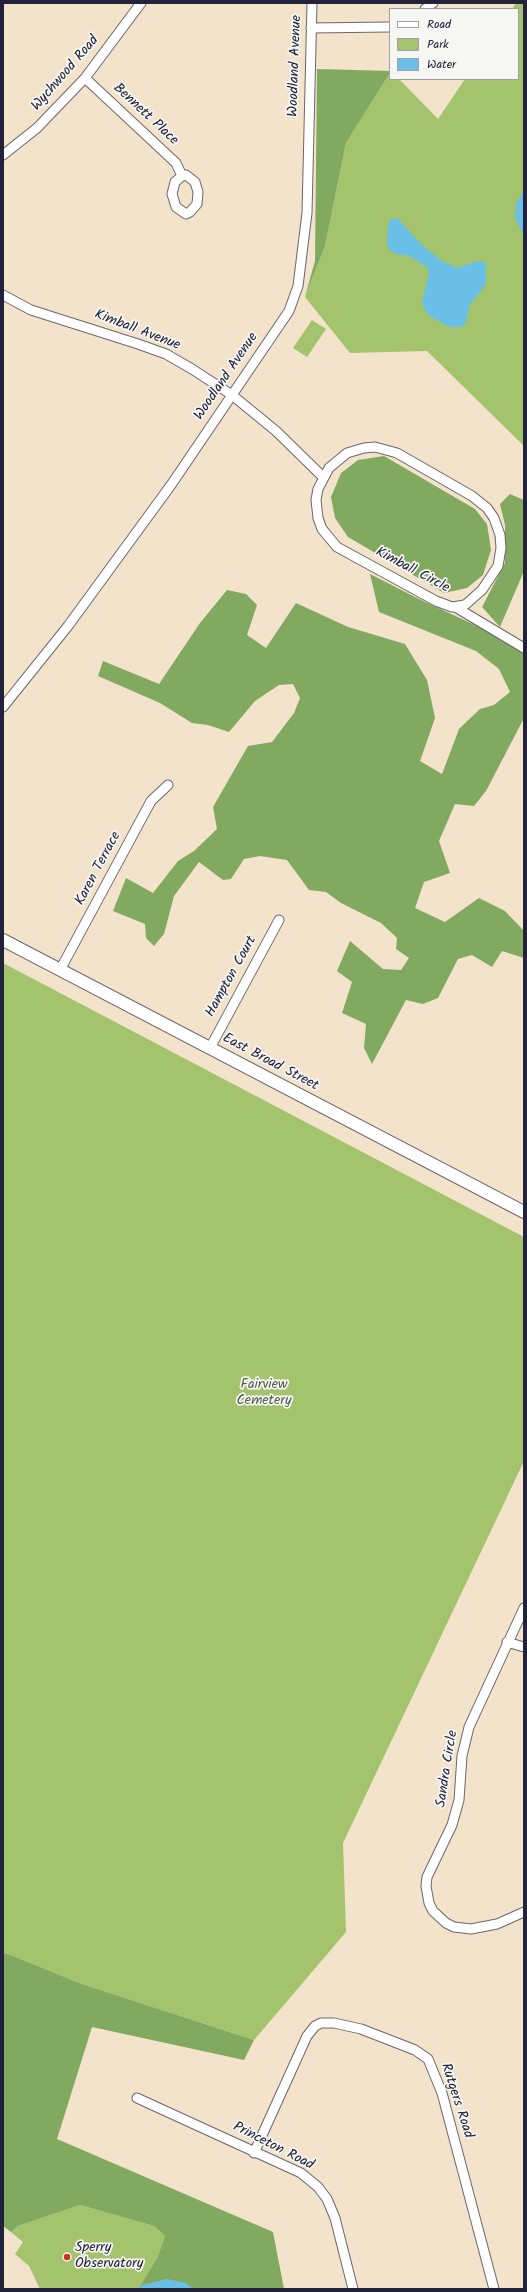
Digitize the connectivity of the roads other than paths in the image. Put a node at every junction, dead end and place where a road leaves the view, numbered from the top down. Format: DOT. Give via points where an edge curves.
graph roads {
  1 [pos="141,3"];
  2 [pos="312,3"];
  3 [pos="389,27"];
  4 [pos="311,28"];
  5 [pos="85,78"];
  6 [pos="3,155"];
  7 [pos="182,176"];
  8 [pos="3,295"];
  9 [pos="232,395"];
  10 [pos="323,477"];
  11 [pos="457,608"];
  12 [pos="524,648"];
  13 [pos="3,706"];
  14 [pos="168,785"];
  15 [pos="279,920"];
  16 [pos="3,940"];
  17 [pos="60,970"];
  18 [pos="210,1048"];
  19 [pos="524,1212"];
  20 [pos="524,1608"];
  21 [pos="507,1642"];
  22 [pos="524,1647"];
  23 [pos="524,1912"];
  24 [pos="137,2098"];
  25 [pos="254,2153"];
  26 [pos="353,2289"];
  27 [pos="494,2289"];
  1 -- 5 [label="street, Wychwood Road"];
  2 -- 4 [label="street, Woodland Avenue"];
  3 -- 4 [label="street"];
  4 -- 9 [label="street, Woodland Avenue" via="307,213 298,286 289,311"];
  5 -- 6 [label="street, Wychwood Road" via="37,128"];
  5 -- 7 [label="street, Bennett Place" via="176,163"];
  8 -- 9 [label="street, Kimball Avenue" via="31,310 166,354"];
  9 -- 10 [label="street, Kimball Avenue" via="276,431"];
  9 -- 13 [label="street, Woodland Avenue" via="171,485 68,626"];
  10 -- 11 [label="street, Kimball Circle" via="316,500 318,518 337,547 436,601"];
  10 -- 11 [label="street, Kimball Circle" via="337,460 347,453 364,448 387,449 472,496 487,508 500,535 498,566 476,597"];
  11 -- 12 [label="street"];
  14 -- 17 [label="street, Karen Terrace" via="151,801"];
  15 -- 18 [label="street, Hampton Court"];
  16 -- 17 [label="street, East Broad Street"];
  17 -- 18 [label="street, East Broad Street"];
  18 -- 19 [label="street, East Broad Street"];
  20 -- 21 [label="street, Sandra Circle"];
  21 -- 22 [label="street"];
  21 -- 23 [label="street, Sandra Circle" via="469,1727 462,1756 460,1800 452,1824 427,1877 426,1886 433,1911 442,1920 454,1926 471,1929 497,1924"];
  24 -- 25 [label="street, Princeton Road"];
  25 -- 26 [label="street, Princeton Road" via="300,2174 318,2187 335,2218"];
  25 -- 27 [label="street, Rutgers Road" via="307,2036 315,2026 321,2023 334,2023 362,2029 415,2050 428,2059 442,2094"];
}
